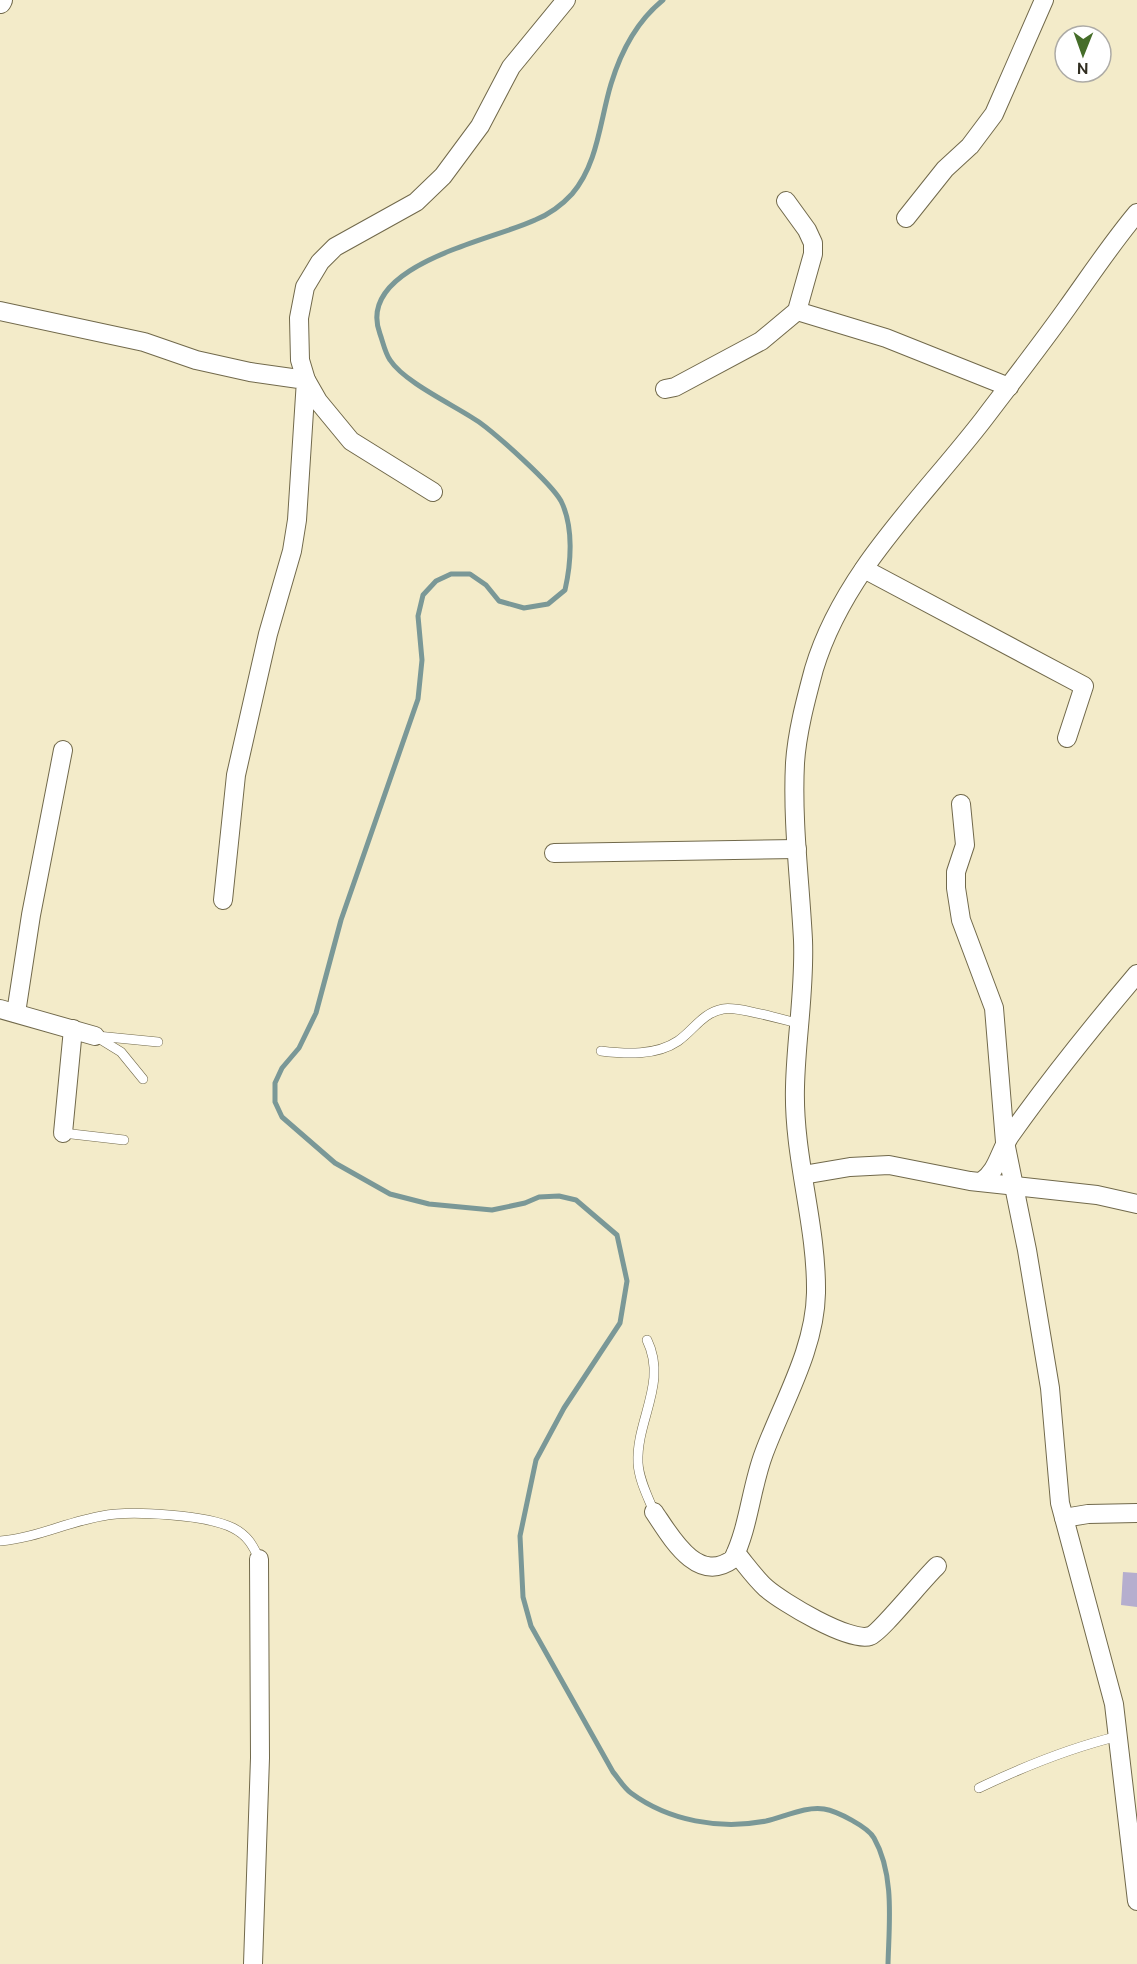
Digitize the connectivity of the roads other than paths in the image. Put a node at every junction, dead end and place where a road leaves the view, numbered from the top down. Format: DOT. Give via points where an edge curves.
graph roads {
  1 [pos="566,0"];
  2 [pos="1044,0"];
  3 [pos="786,201"];
  4 [pos="1137,213"];
  5 [pos="906,218"];
  6 [pos="0,311"];
  7 [pos="797,311"];
  8 [pos="306,380"];
  9 [pos="1009,387"];
  10 [pos="665,389"];
  11 [pos="433,492"];
  12 [pos="864,569"];
  13 [pos="1067,738"];
  14 [pos="63,750"];
  15 [pos="961,804"];
  16 [pos="797,849"];
  17 [pos="554,853"];
  18 [pos="223,900"];
  19 [pos="1137,974"];
  20 [pos="8,1011"];
  21 [pos="801,1024"];
  22 [pos="73,1029"];
  23 [pos="95,1036"];
  24 [pos="158,1042"];
  25 [pos="601,1051"];
  26 [pos="143,1079"];
  27 [pos="63,1133"];
  28 [pos="124,1140"];
  29 [pos="1005,1142"];
  30 [pos="803,1175"];
  31 [pos="981,1182"];
  32 [pos="1014,1185"];
  33 [pos="1137,1204"];
  34 [pos="647,1340"];
  35 [pos="654,1512"];
  36 [pos="1137,1513"];
  37 [pos="1064,1518"];
  38 [pos="0,1541"];
  39 [pos="736,1553"];
  40 [pos="259,1559"];
  41 [pos="937,1566"];
  42 [pos="1119,1736"];
  43 [pos="979,1788"];
  44 [pos="1137,1901"];
  45 [pos="253,1964"];
  1 -- 8 [label="street" via="511,67 480,126 443,176 416,202 334,247 320,262 305,287 298,318 300,360"];
  2 -- 5 [label="street" via="994,114"];
  3 -- 7 [label="street" via="813,243"];
  4 -- 9 [label="street"];
  6 -- 8 [label="street" via="144,342 196,360"];
  7 -- 9 [label="street" via="886,338"];
  7 -- 10 [label="street" via="731,359"];
  8 -- 11 [label="street" via="351,441"];
  8 -- 18 [label="street" via="297,520 236,775"];
  9 -- 12 [label="street"];
  12 -- 13 [label="street" via="1084,686"];
  12 -- 16 [label="street" via="828,630 803,714 795,760"];
  14 -- 20 [label="street"];
  15 -- 29 [label="street" via="965,845 956,872 956,888 964,928 994,1008"];
  16 -- 17 [label="street"];
  16 -- 21 [label="street" via="803,943"];
  19 -- 29 [label="street" via="1071,1051"];
  20 -- 22 [label="street"];
  21 -- 25 [label="lane" via="726,1008 703,1017 666,1048 624,1054"];
  21 -- 30 [label="street" via="795,1086 796,1131"];
  22 -- 23 [label="street"];
  22 -- 27 [label="street"];
  23 -- 24 [label="lane"];
  23 -- 26 [label="lane" via="121,1052"];
  27 -- 28 [label="lane"];
  29 -- 31 [label="street" via="994,1172"];
  29 -- 32 [label="street"];
  30 -- 31 [label="street" via="889,1165"];
  30 -- 39 [label="street" via="815,1266 816,1308 787,1403 764,1452"];
  31 -- 32 [label="street"];
  32 -- 33 [label="street"];
  32 -- 37 [label="street" via="1050,1388"];
  34 -- 35 [label="lane" via="655,1365 654,1383 639,1443 638,1465"];
  35 -- 39 [label="street" via="679,1549 694,1562 711,1567 725,1565"];
  36 -- 37 [label="street"];
  37 -- 42 [label="street" via="1106,1667"];
  38 -- 40 [label="lane" via="24,1539 102,1516 139,1513 225,1524 249,1540"];
  39 -- 41 [label="street" via="767,1589 841,1632 857,1637 871,1636 883,1627"];
  40 -- 45 [label="street" via="260,1758"];
  42 -- 43 [label="lane" via="1033,1762"];
  42 -- 44 [label="street"];
}
